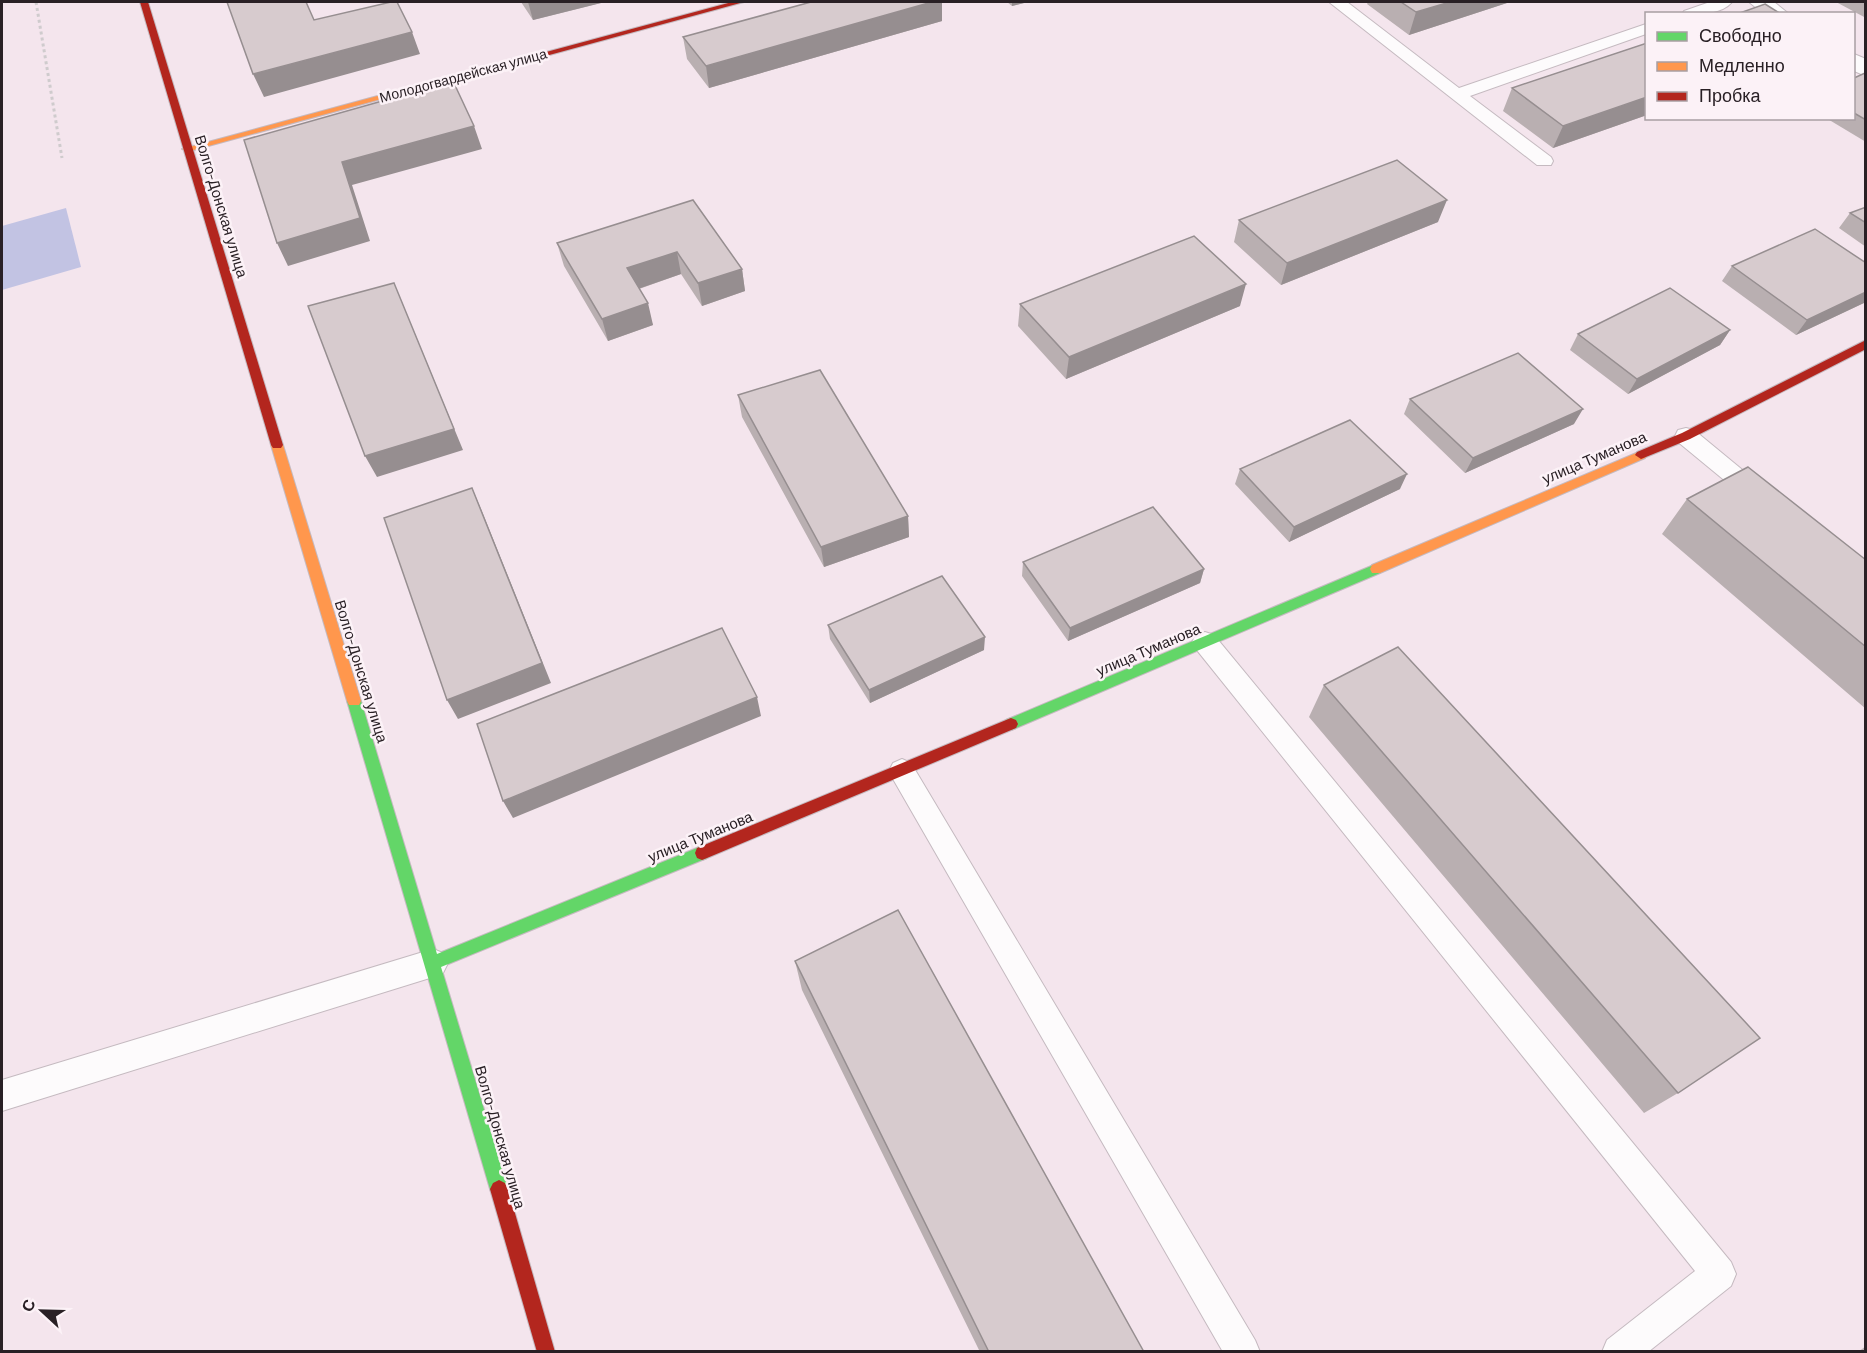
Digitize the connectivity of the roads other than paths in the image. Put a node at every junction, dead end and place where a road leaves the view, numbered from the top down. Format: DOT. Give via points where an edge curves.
graph roads {
  1 [pos="144,2"];
  2 [pos="740,2"];
  3 [pos="1337,2"];
  4 [pos="1724,2"];
  5 [pos="1760,2"];
  6 [pos="1696,12"];
  7 [pos="1776,12"];
  8 [pos="1645,30"];
  9 [pos="1458,94"];
  10 [pos="187,149"];
  11 [pos="1544,160"];
  12 [pos="1865,345"];
  13 [pos="1686,436"];
  14 [pos="1776,510"];
  15 [pos="1205,642"];
  16 [pos="902,771"];
  17 [pos="434,963"];
  18 [pos="2,1096"];
  19 [pos="546,1352"];
  20 [pos="1243,1352"];
  21 [pos="1619,1352"];
  1 -- 10 [label="street, Волго-Донская улица"];
  2 -- 10 [label="street, Молодогвардейская улица"];
  3 -- 9 [label="lane"];
  4 -- 6 [label="lane"];
  5 -- 7 [label="street"];
  8 -- 9 [label="lane"];
  9 -- 11 [label="lane"];
  10 -- 17 [label="street, Волго-Донская улица"];
  12 -- 13 [label="street, улица Туманова"];
  13 -- 14 [label="lane"];
  13 -- 15 [label="street, улица Туманова"];
  15 -- 16 [label="street, улица Туманова"];
  15 -- 21 [label="lane" via="1719,1274"];
  16 -- 17 [label="street, улица Туманова"];
  16 -- 20 [label="lane"];
  17 -- 18 [label="lane"];
  17 -- 19 [label="street, Волго-Донская улица"];
}
